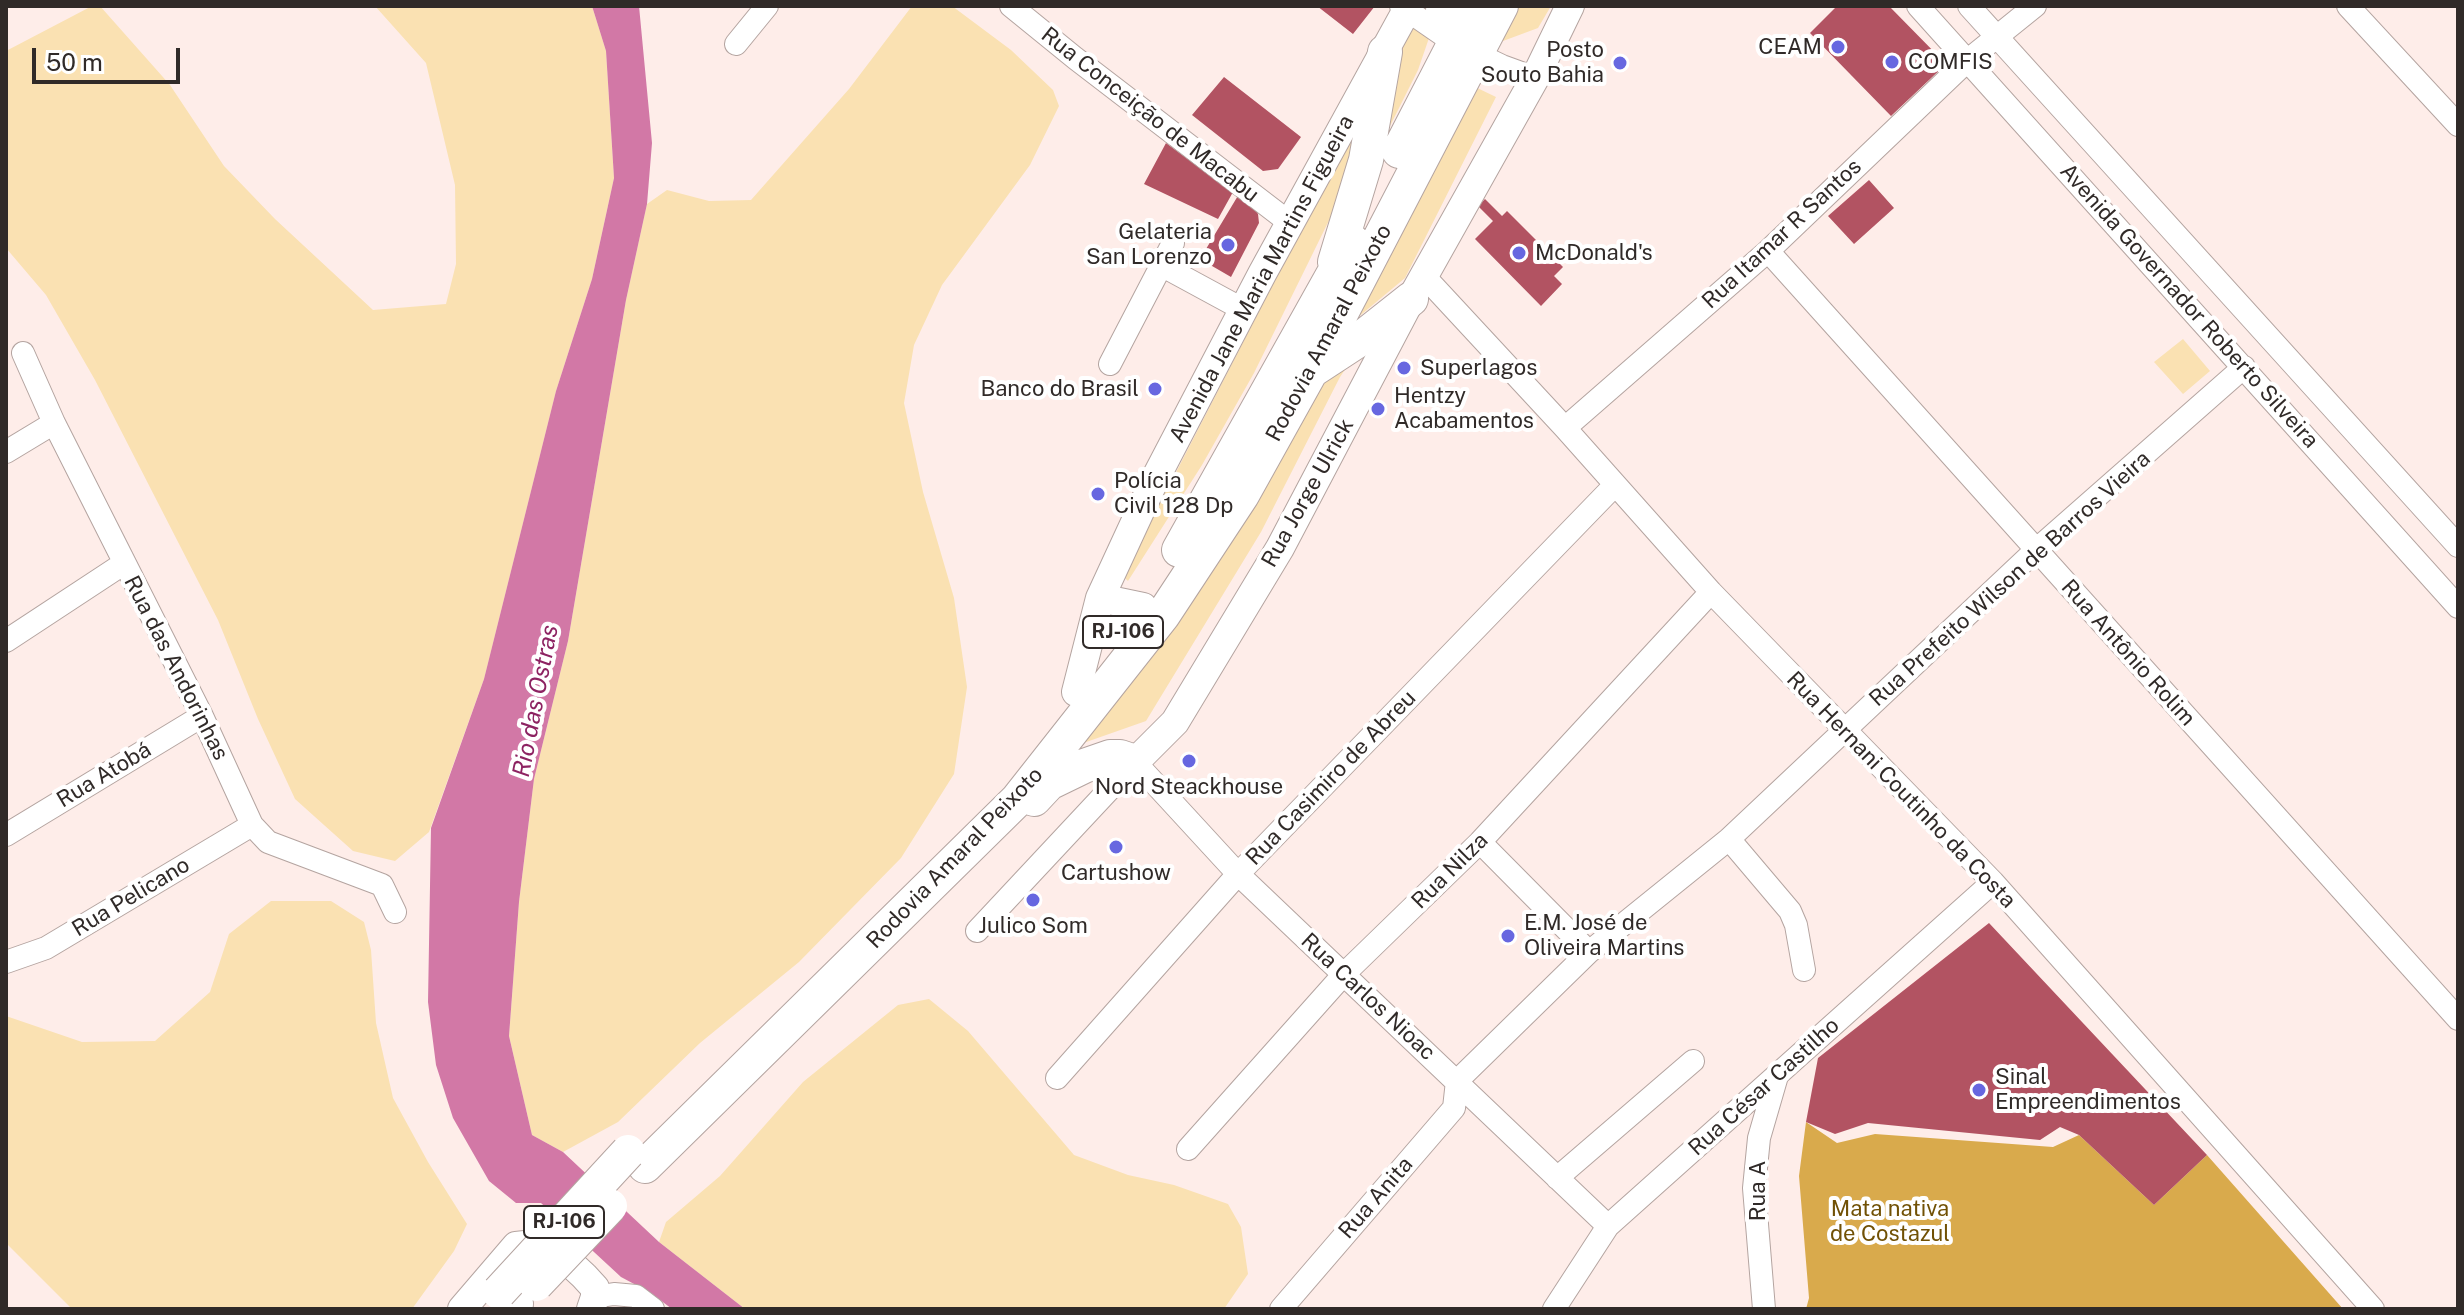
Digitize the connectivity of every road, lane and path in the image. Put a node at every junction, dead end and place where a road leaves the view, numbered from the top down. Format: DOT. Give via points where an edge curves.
graph roads {
  1 [pos="767,6"];
  2 [pos="1011,6"];
  3 [pos="1445,6"];
  4 [pos="1474,6"];
  5 [pos="1501,6"];
  6 [pos="1570,6"];
  7 [pos="1918,6"];
  8 [pos="1969,6"];
  9 [pos="2035,6"];
  10 [pos="2348,6"];
  11 [pos="1406,7"];
  12 [pos="1997,39"];
  13 [pos="736,44"];
  14 [pos="1466,50"];
  15 [pos="1385,52"];
  16 [pos="1968,60"];
  17 [pos="1535,78"];
  18 [pos="2458,125"];
  19 [pos="1290,223"];
  20 [pos="1173,243"];
  21 [pos="1768,251"];
  22 [pos="1161,265"];
  23 [pos="1418,287"];
  24 [pos="1325,289"];
  25 [pos="1244,310"];
  26 [pos="23,353"];
  27 [pos="1110,364"];
  28 [pos="2244,367"];
  29 [pos="1311,371"];
  30 [pos="54,423"];
  31 [pos="1565,428"];
  32 [pos="6,452"];
  33 [pos="1614,486"];
  34 [pos="2458,546"];
  35 [pos="2036,550"];
  36 [pos="123,564"];
  37 [pos="1711,592"];
  38 [pos="1100,598"];
  39 [pos="1143,607"];
  40 [pos="2458,607"];
  41 [pos="6,641"];
  42 [pos="1076,692"];
  43 [pos="202,716"];
  44 [pos="1844,731"];
  45 [pos="1135,762"];
  46 [pos="252,825"];
  47 [pos="6,835"];
  48 [pos="1729,839"];
  49 [pos="1480,842"];
  50 [pos="969,850"];
  51 [pos="1238,874"];
  52 [pos="1993,882"];
  53 [pos="395,912"];
  54 [pos="977,931"];
  55 [pos="1589,952"];
  56 [pos="6,962"];
  57 [pos="1804,970"];
  58 [pos="1344,974"];
  59 [pos="2458,1019"];
  60 [pos="1693,1061"];
  61 [pos="1777,1075"];
  62 [pos="1057,1078"];
  63 [pos="1457,1081"];
  64 [pos="1188,1149"];
  65 [pos="637,1159"];
  66 [pos="1557,1178"];
  67 [pos="1608,1226"];
  68 [pos="503,1303"];
  69 [pos="593,1303"];
  70 [pos="462,1309"];
  71 [pos="653,1309"];
  72 [pos="1281,1309"];
  73 [pos="1554,1309"];
  74 [pos="1764,1309"];
  75 [pos="2373,1309"];
  1 -- 13 [label="street"];
  2 -- 19 [label="street, Rua Conceição de Macabu"];
  3 -- 14 [label="highway"];
  4 -- 14 [label="highway, Rodovia Amaral Peixoto / RJ-106"];
  5 -- 14 [label="highway, Rodovia Amaral Peixoto / RJ-106"];
  6 -- 17 [label="main road, Rua Jorge Ulrick"];
  7 -- 16 [label="street, Avenida Governador Roberto Silveira"];
  8 -- 12 [label="street, Avenida Governador Roberto Silveira"];
  9 -- 12 [label="street, Rua Itamar R Santos"];
  10 -- 18 [label="street"];
  11 -- 14 [label="street"];
  11 -- 15 [label="main road, Avenida Jane Maria Martins Figueira"];
  12 -- 16 [label="street, Rua Itamar R Santos"];
  12 -- 34 [label="street, Avenida Governador Roberto Silveira"];
  14 -- 17 [label="street"];
  14 -- 24 [label="highway, Rodovia Amaral Peixoto / RJ-106"];
  14 -- 29 [label="highway, Rodovia Amaral Peixoto / RJ-106"];
  15 -- 19 [label="main road, Avenida Jane Maria Martins Figueira"];
  15 -- 24 [label="highway" via="1358,193"];
  16 -- 21 [label="street, Rua Itamar R Santos"];
  16 -- 28 [label="street, Avenida Governador Roberto Silveira"];
  17 -- 23 [label="main road, Rua Jorge Ulrick"];
  19 -- 25 [label="main road, Avenida Jane Maria Martins Figueira"];
  20 -- 22 [label="street"];
  21 -- 31 [label="street, Rua Itamar R Santos"];
  21 -- 35 [label="street, Rua Antônio Rolim"];
  22 -- 25 [label="street"];
  22 -- 27 [label="street"];
  23 -- 29 [label="highway" via="1363,337"];
  23 -- 31 [label="street, Rua Hernani Coutinho da Costa"];
  23 -- 45 [label="main road, Rua Jorge Ulrick" via="1280,548 1175,722"];
  24 -- 39 [label="highway, Rodovia Amaral Peixoto / RJ-106"];
  25 -- 38 [label="main road, Avenida Jane Maria Martins Figueira" via="1155,479"];
  26 -- 30 [label="street, Rua das Andorinhas"];
  28 -- 35 [label="street, Rua Prefeito Wilson de Barros Vieira"];
  28 -- 40 [label="street, Avenida Governador Roberto Silveira"];
  29 -- 50 [label="highway, Rodovia Amaral Peixoto / RJ-106" via="1242,495 1163,615 1018,799"];
  30 -- 32 [label="street"];
  30 -- 36 [label="street, Rua das Andorinhas"];
  31 -- 33 [label="street, Rua Hernani Coutinho da Costa"];
  33 -- 37 [label="street, Rua Hernani Coutinho da Costa"];
  33 -- 51 [label="street, Rua Casimiro de Abreu"];
  35 -- 44 [label="street, Rua Prefeito Wilson de Barros Vieira"];
  35 -- 59 [label="street, Rua Antônio Rolim"];
  36 -- 41 [label="street"];
  36 -- 43 [label="street, Rua das Andorinhas"];
  37 -- 44 [label="street, Rua Hernani Coutinho da Costa"];
  37 -- 49 [label="street, Rua Nilza"];
  38 -- 39 [label="main road"];
  38 -- 42 [label="main road, Avenida Jane Maria Martins Figueira"];
  39 -- 42 [label="highway, Rodovia Amaral Peixoto / RJ-106"];
  42 -- 65 [label="highway, Rodovia Amaral Peixoto / RJ-106" via="1014,771"];
  43 -- 46 [label="street, Rua das Andorinhas"];
  43 -- 47 [label="street, Rua Atobá"];
  44 -- 48 [label="street, Rua Prefeito Wilson de Barros Vieira"];
  44 -- 52 [label="street, Rua Hernani Coutinho da Costa"];
  45 -- 50 [label="highway" via="1110,757 1049,783 1002,833"];
  45 -- 51 [label="street, Rua Carlos Nioac"];
  45 -- 54 [label="street, Rua Jorge Ulrick"];
  46 -- 53 [label="street, Rua das Andorinhas" via="268,842 382,885"];
  46 -- 56 [label="street, Rua Pelicano" via="46,948"];
  48 -- 55 [label="street, Rua Prefeito Wilson de Barros Vieira"];
  48 -- 57 [label="street" via="1790,911"];
  49 -- 55 [label="street"];
  49 -- 58 [label="street, Rua Nilza"];
  50 -- 65 [label="highway, Rodovia Amaral Peixoto / RJ-106"];
  51 -- 58 [label="street, Rua Carlos Nioac"];
  51 -- 62 [label="street, Rua Casimiro de Abreu"];
  52 -- 61 [label="street, Rua César Castilho"];
  52 -- 75 [label="street, Rua Hernani Coutinho da Costa"];
  55 -- 63 [label="street, Rua Prefeito Wilson de Barros Vieira"];
  58 -- 63 [label="street, Rua Carlos Nioac"];
  58 -- 64 [label="street, Rua Nilza"];
  60 -- 66 [label="street"];
  61 -- 67 [label="street, Rua César Castilho"];
  61 -- 74 [label="street, Rua A" via="1759,1138 1754,1188"];
  63 -- 66 [label="street, Rua Carlos Nioac"];
  63 -- 72 [label="street, Rua Anita" via="1454,1108"];
  65 -- 68 [label="highway, Rodovia Amaral Peixoto / RJ-106, bridge"];
  66 -- 67 [label="street, Rua Carlos Nioac"];
  67 -- 73 [label="street, Rua César Castilho"];
  69 -- 70 [label="main road" via="595,1288 570,1263 536,1246 516,1246"];
  69 -- 71 [label="street" via="614,1294 636,1296"];
}
